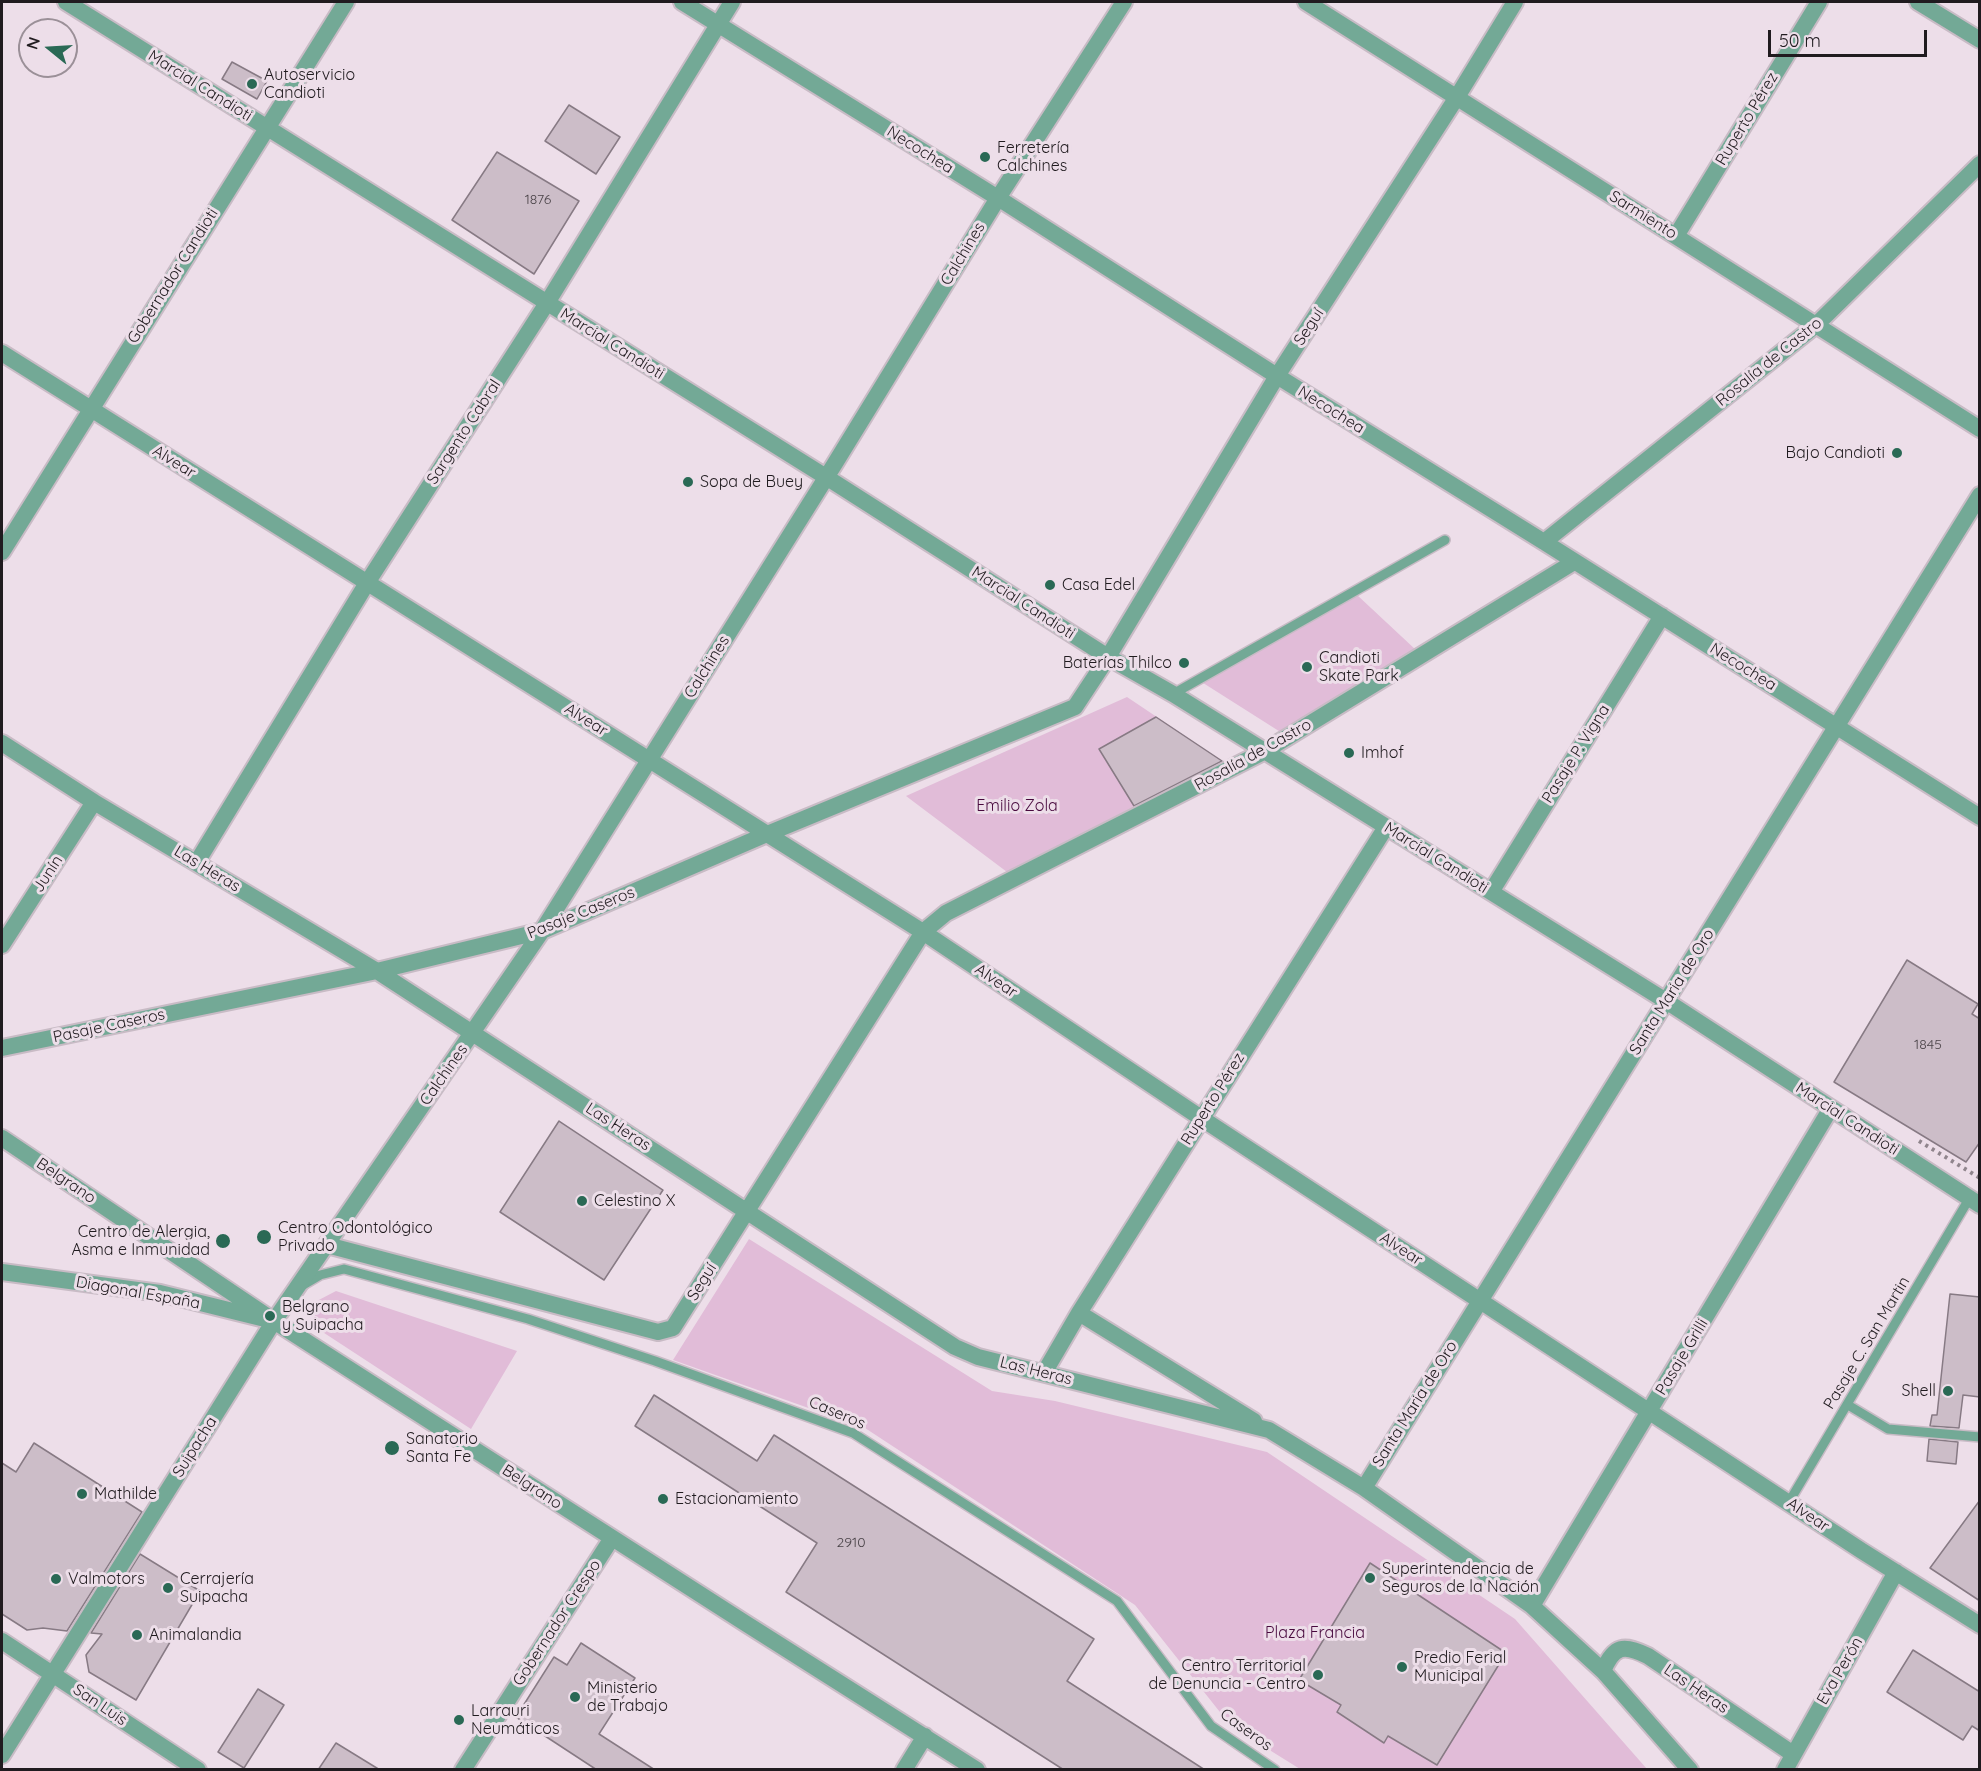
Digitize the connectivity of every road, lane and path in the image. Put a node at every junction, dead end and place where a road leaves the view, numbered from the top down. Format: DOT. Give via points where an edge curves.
graph roads {
  1 [pos="66,2"];
  2 [pos="346,2"];
  3 [pos="682,2"];
  4 [pos="732,2"];
  5 [pos="1124,2"];
  6 [pos="1306,2"];
  7 [pos="1515,2"];
  8 [pos="1819,2"];
  9 [pos="1918,2"];
  10 [pos="718,24"];
  11 [pos="1980,40"];
  12 [pos="1457,97"];
  13 [pos="266,128"];
  14 [pos="1980,164"];
  15 [pos="998,198"];
  16 [pos="1676,236"];
  17 [pos="547,303"];
  18 [pos="1816,325"];
  19 [pos="2,352"];
  20 [pos="1277,376"];
  21 [pos="90,409"];
  22 [pos="1980,429"];
  23 [pos="826,477"];
  24 [pos="1980,495"];
  25 [pos="1445,540"];
  26 [pos="1544,542"];
  27 [pos="2,552"];
  28 [pos="1574,562"];
  29 [pos="367,583"];
  30 [pos="1662,616"];
  31 [pos="1108,657"];
  32 [pos="1173,694"];
  33 [pos="1836,725"];
  34 [pos="2,743"];
  35 [pos="1265,751"];
  36 [pos="650,759"];
  37 [pos="94,802"];
  38 [pos="1980,817"];
  39 [pos="1386,827"];
  40 [pos="767,834"];
  41 [pos="198,862"];
  42 [pos="1491,892"];
  43 [pos="542,931"];
  44 [pos="923,932"];
  45 [pos="2,945"];
  46 [pos="377,971"];
  47 [pos="1666,1001"];
  48 [pos="474,1033"];
  49 [pos="2,1048"];
  50 [pos="1831,1108"];
  51 [pos="1201,1118"];
  52 [pos="2,1138"];
  53 [pos="1975,1202"];
  54 [pos="747,1211"];
  55 [pos="327,1245"];
  56 [pos="2,1272"];
  57 [pos="294,1292"];
  58 [pos="1479,1300"];
  59 [pos="1079,1312"];
  60 [pos="274,1321"];
  61 [pos="1044,1373"];
  62 [pos="1848,1405"];
  63 [pos="1649,1412"];
  64 [pos="1269,1430"];
  65 [pos="1980,1437"];
  66 [pos="1364,1488"];
  67 [pos="1789,1502"];
  68 [pos="612,1538"];
  69 [pos="1896,1572"];
  70 [pos="1532,1606"];
  71 [pos="1980,1625"];
  72 [pos="2,1641"];
  73 [pos="1604,1671"];
  74 [pos="53,1673"];
  75 [pos="925,1736"];
  76 [pos="1793,1754"];
  77 [pos="2,1755"];
  78 [pos="198,1770"];
  79 [pos="463,1770"];
  80 [pos="904,1770"];
  81 [pos="977,1770"];
  82 [pos="1275,1770"];
  83 [pos="1690,1770"];
  84 [pos="1785,1770"];
  1 -- 13 [label="street, Marcial Candioti"];
  2 -- 13 [label="street, Gobernador Candioti"];
  3 -- 10 [label="street, Necochea"];
  4 -- 10 [label="street, Sargento Cabral"];
  5 -- 15 [label="street, Calchines"];
  6 -- 12 [label="street, Sarmiento"];
  7 -- 12 [label="street, Seguí"];
  8 -- 16 [label="street, Ruperto Pérez"];
  9 -- 11 [label="street"];
  10 -- 15 [label="street, Necochea"];
  10 -- 17 [label="street, Sargento Cabral"];
  12 -- 16 [label="street, Sarmiento"];
  12 -- 20 [label="street, Seguí"];
  13 -- 17 [label="street, Marcial Candioti"];
  13 -- 21 [label="street, Gobernador Candioti"];
  14 -- 18 [label="street, Rosalía de Castro"];
  15 -- 20 [label="street, Necochea"];
  15 -- 23 [label="street, Calchines"];
  16 -- 18 [label="street, Sarmiento"];
  17 -- 23 [label="street, Marcial Candioti"];
  17 -- 29 [label="street, Sargento Cabral"];
  18 -- 22 [label="street, Sarmiento"];
  18 -- 26 [label="street, Rosalía de Castro"];
  19 -- 21 [label="street, Alvear"];
  20 -- 26 [label="street, Necochea"];
  20 -- 31 [label="street, Seguí"];
  21 -- 27 [label="street, Gobernador Candioti"];
  21 -- 29 [label="street, Alvear"];
  23 -- 31 [label="street, Marcial Candioti"];
  23 -- 36 [label="street, Calchines"];
  24 -- 33 [label="street, Santa Maria de Oro"];
  25 -- 32 [label="lane"];
  26 -- 28 [label="street, Necochea"];
  28 -- 30 [label="street, Necochea"];
  28 -- 35 [label="street, Rosalía de Castro"];
  29 -- 36 [label="street, Alvear"];
  29 -- 41 [label="street, Sargento Cabral"];
  30 -- 33 [label="street, Necochea"];
  30 -- 42 [label="street, Pasaje P. Vigna"];
  31 -- 32 [label="street, Marcial Candioti"];
  31 -- 40 [label="street, Pasaje Caseros" via="1075,707"];
  32 -- 35 [label="street, Marcial Candioti"];
  33 -- 38 [label="street, Necochea"];
  33 -- 47 [label="street, Santa Maria de Oro"];
  34 -- 37 [label="street, Las Heras"];
  35 -- 39 [label="street, Marcial Candioti"];
  35 -- 44 [label="street, Rosalía de Castro" via="946,913"];
  36 -- 40 [label="street, Alvear"];
  36 -- 43 [label="street, Calchines"];
  37 -- 41 [label="street, Las Heras"];
  37 -- 45 [label="street, Junín"];
  39 -- 42 [label="street, Marcial Candioti"];
  39 -- 51 [label="street, Ruperto Pérez"];
  40 -- 43 [label="street, Pasaje Caseros"];
  40 -- 44 [label="street, Alvear"];
  41 -- 46 [label="street, Las Heras"];
  42 -- 47 [label="street, Marcial Candioti"];
  43 -- 46 [label="street, Pasaje Caseros"];
  43 -- 48 [label="street, Calchines"];
  44 -- 51 [label="street, Alvear"];
  44 -- 54 [label="street, Seguí"];
  46 -- 48 [label="street, Las Heras"];
  46 -- 49 [label="street, Pasaje Caseros"];
  47 -- 50 [label="street, Marcial Candioti"];
  47 -- 58 [label="street, Santa Maria de Oro"];
  48 -- 54 [label="street, Las Heras"];
  48 -- 55 [label="street, Calchines"];
  50 -- 53 [label="street, Marcial Candioti"];
  50 -- 63 [label="street, Pasaje Grilli"];
  51 -- 58 [label="street, Alvear"];
  51 -- 59 [label="street, Ruperto Pérez"];
  52 -- 60 [label="street, Belgrano"];
  53 -- 62 [label="lane, Pasaje C. San Martin"];
  54 -- 55 [label="street, Seguí" via="673,1328 658,1332"];
  54 -- 61 [label="street, Las Heras" via="955,1347 978,1357"];
  55 -- 57 [label="street, Calchines"];
  56 -- 60 [label="street, Diagonal España" via="160,1293"];
  57 -- 60 [label="street, Calchines"];
  57 -- 82 [label="lane, Caseros" via="320,1275 344,1269 528,1319 853,1433 1117,1601 1211,1725"];
  58 -- 63 [label="street, Alvear"];
  58 -- 66 [label="street, Santa Maria de Oro"];
  59 -- 61 [label="street, Ruperto Pérez"];
  59 -- 64 [label="street, Las Heras"];
  60 -- 68 [label="street, Belgrano"];
  60 -- 74 [label="street, Suipacha"];
  61 -- 64 [label="street, Las Heras"];
  62 -- 65 [label="lane" via="1888,1429"];
  62 -- 67 [label="lane, Pasaje C. San Martin"];
  63 -- 67 [label="street, Alvear"];
  63 -- 70 [label="street, Pasaje Grilli"];
  64 -- 66 [label="street, Las Heras"];
  66 -- 70 [label="street, Las Heras"];
  67 -- 69 [label="street, Alvear"];
  68 -- 75 [label="street, Belgrano"];
  68 -- 79 [label="street, Gobernador Crespo"];
  69 -- 71 [label="street, Alvear"];
  69 -- 76 [label="street, Eva Perón"];
  70 -- 73 [label="street, Las Heras"];
  72 -- 74 [label="street, San Luis"];
  73 -- 76 [label="street, Las Heras" via="1616,1651 1635,1650"];
  73 -- 83 [label="street, Las Heras"];
  74 -- 77 [label="street, Suipacha"];
  74 -- 78 [label="street, San Luis"];
  75 -- 80 [label="street"];
  75 -- 81 [label="street, Belgrano"];
  76 -- 84 [label="street, Eva Perón"];
}
